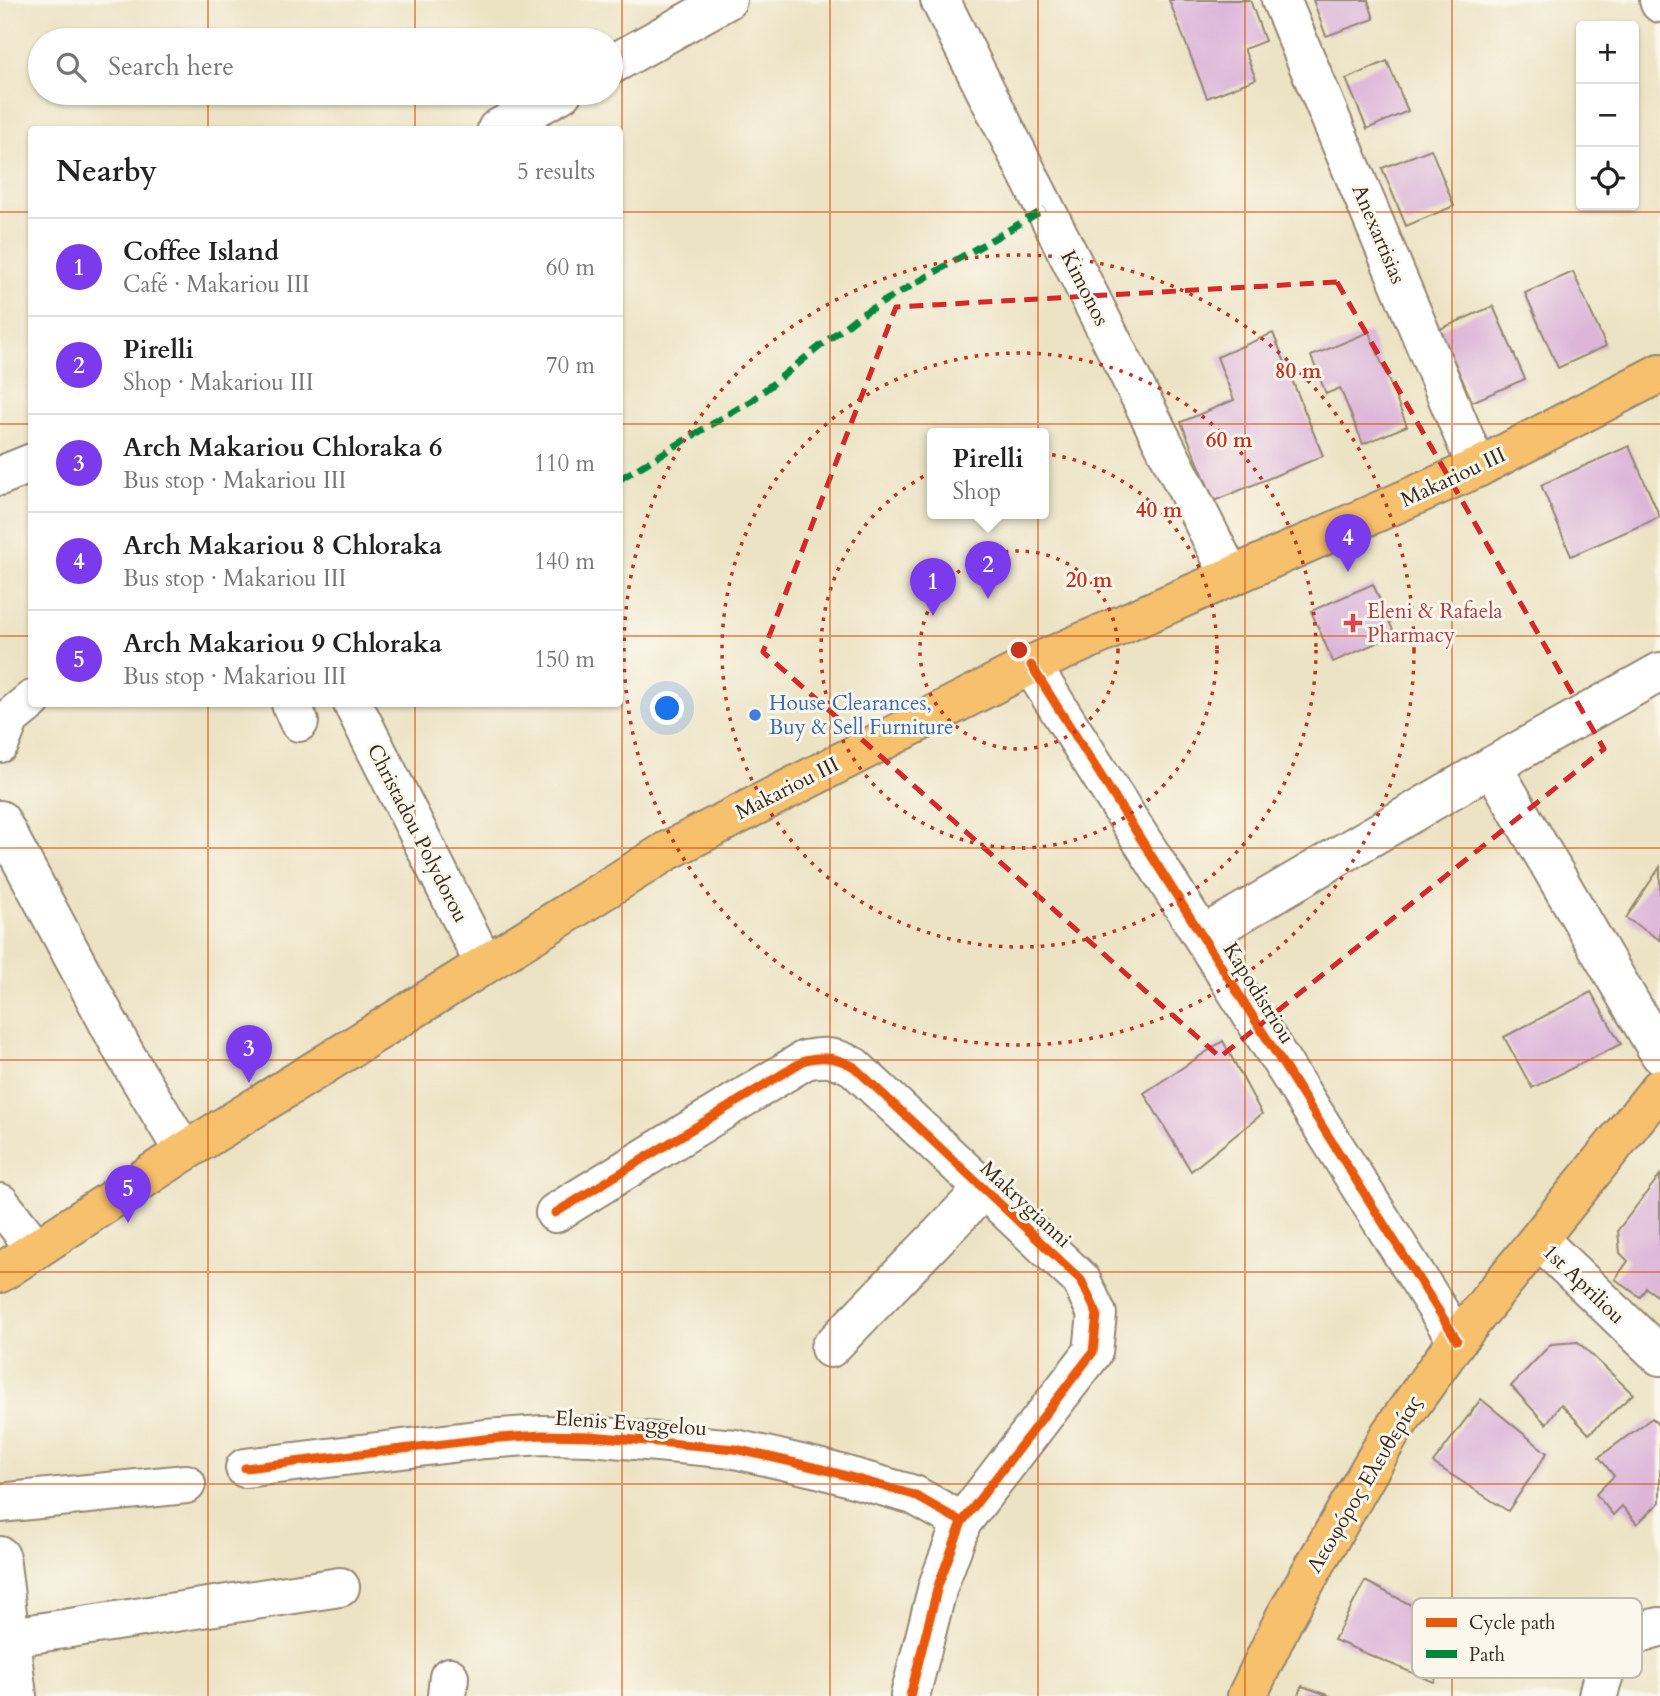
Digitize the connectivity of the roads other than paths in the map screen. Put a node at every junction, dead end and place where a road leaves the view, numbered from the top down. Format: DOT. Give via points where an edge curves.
graph roads {
  1 [pos="727,0"];
  2 [pos="940,0"];
  3 [pos="1281,0"];
  4 [pos="623,58"];
  5 [pos="540,105"];
  6 [pos="502,126"];
  7 [pos="1660,373"];
  8 [pos="28,465"];
  9 [pos="1477,468"];
  10 [pos="0,476"];
  11 [pos="1230,575"];
  12 [pos="1031,665"];
  13 [pos="1660,672"];
  14 [pos="28,704"];
  15 [pos="355,707"];
  16 [pos="0,743"];
  17 [pos="1492,766"];
  18 [pos="0,820"];
  19 [pos="1202,936"];
  20 [pos="484,963"];
  21 [pos="1660,1054"];
  22 [pos="1660,1088"];
  23 [pos="184,1152"];
  24 [pos="984,1189"];
  25 [pos="0,1203"];
  26 [pos="555,1213"];
  27 [pos="1539,1240"];
  28 [pos="36,1249"];
  29 [pos="0,1273"];
  30 [pos="1457,1340"];
  31 [pos="830,1348"];
  32 [pos="1660,1356"];
  33 [pos="245,1468"];
  34 [pos="186,1485"];
  35 [pos="0,1503"];
  36 [pos="962,1522"];
  37 [pos="0,1556"];
  38 [pos="340,1587"];
  39 [pos="1660,1627"];
  40 [pos="1642,1633"];
  41 [pos="11,1637"];
  42 [pos="1601,1678"];
  43 [pos="17,1696"];
  44 [pos="910,1696"];
  45 [pos="1247,1696"];
  46 [pos="1598,1696"];
  1 -- 4 [label="street"];
  2 -- 11 [label="street, Kimonos"];
  3 -- 9 [label="street, Anexartisias"];
  5 -- 6 [label="street"];
  7 -- 9 [label="main road, Makariou III"];
  8 -- 10 [label="street"];
  9 -- 11 [label="main road, Makariou III"];
  11 -- 12 [label="main road, Makariou III"];
  12 -- 19 [label="street, Kapodistriou"];
  12 -- 20 [label="main road, Makariou III" via="667,851"];
  13 -- 17 [label="street"];
  14 -- 16 [label="street" via="10,718"];
  15 -- 20 [label="street, Christadou Polydorou"];
  17 -- 19 [label="street"];
  17 -- 21 [label="street"];
  18 -- 23 [label="street" via="125,1054"];
  19 -- 30 [label="street, Kapodistriou"];
  20 -- 23 [label="main road, Makariou III"];
  22 -- 27 [label="main road, Λεωφόρος Ελευθερίας"];
  23 -- 28 [label="main road, Makariou III"];
  24 -- 26 [label="street, Makrygianni" via="854,1066 822,1056 805,1060"];
  24 -- 31 [label="street"];
  24 -- 36 [label="street, Makrygianni" via="1080,1280 1097,1314 1093,1352"];
  25 -- 28 [label="street"];
  27 -- 30 [label="main road, Λεωφόρος Ελευθερίας"];
  27 -- 32 [label="street, 1st Apriliou"];
  28 -- 29 [label="main road, Makariou III"];
  30 -- 45 [label="main road, Λεωφόρος Ελευθερίας" via="1390,1434 1343,1513"];
  33 -- 36 [label="street, Elenis Evaggelou" via="485,1439 591,1436 736,1449 914,1495"];
  34 -- 35 [label="street"];
  36 -- 44 [label="street, Makrygianni" via="950,1549"];
  37 -- 41 [label="street"];
  38 -- 41 [label="street"];
  39 -- 40 [label="street"];
  41 -- 43 [label="street"];
  42 -- 46 [label="street"];
}
